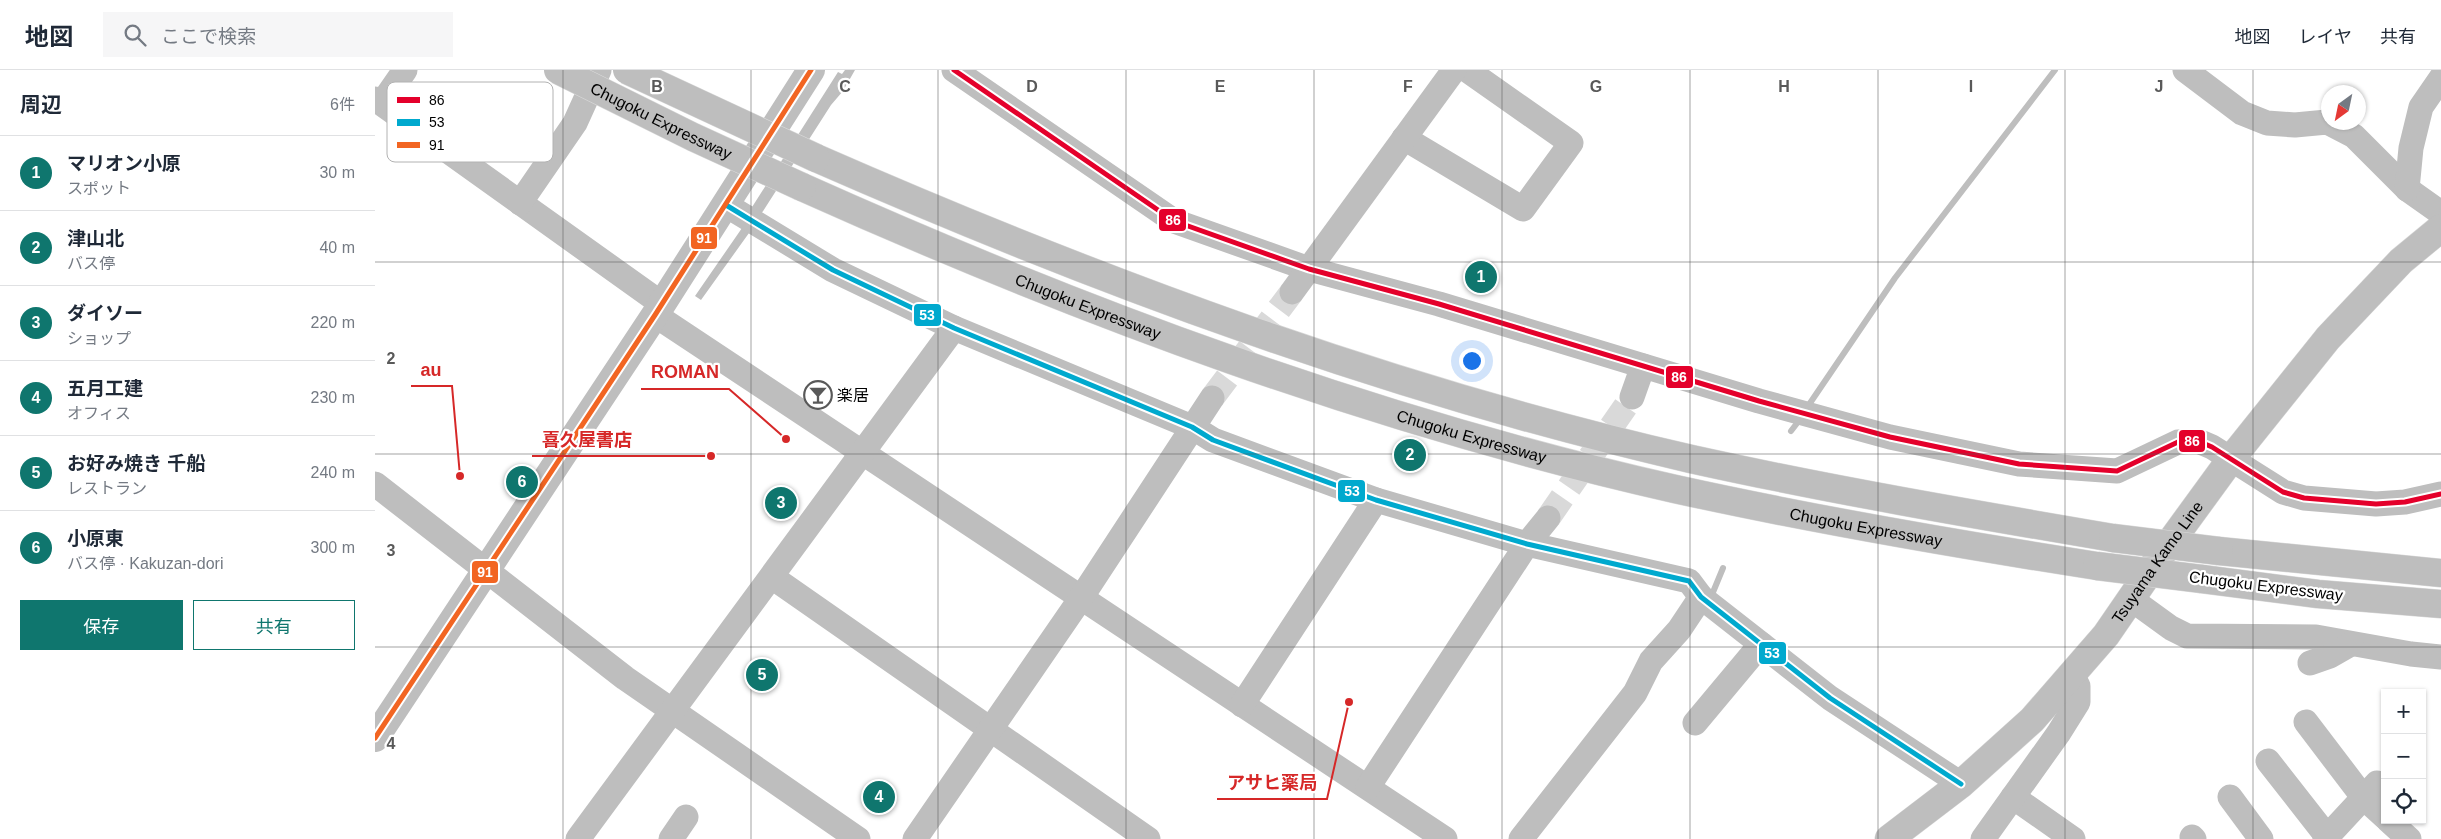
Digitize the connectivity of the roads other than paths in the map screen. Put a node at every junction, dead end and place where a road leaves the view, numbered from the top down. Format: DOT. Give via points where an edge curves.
graph roads {
  1 [pos="405,70"];
  2 [pos="558,70"];
  3 [pos="599,70"];
  4 [pos="627,70"];
  5 [pos="811,70"];
  6 [pos="954,70"];
  7 [pos="1454,70"];
  8 [pos="1467,70"];
  9 [pos="2185,70"];
  10 [pos="2441,78"];
  11 [pos="395,82"];
  12 [pos="387,91"];
  13 [pos="378,101"];
  14 [pos="1404,138"];
  15 [pos="553,155"];
  16 [pos="463,162"];
  17 [pos="548,162"];
  18 [pos="2407,190"];
  19 [pos="520,203"];
  20 [pos="726,205"];
  21 [pos="2440,215"];
  22 [pos="1309,269"];
  23 [pos="1292,292"];
  24 [pos="659,310"];
  25 [pos="954,328"];
  26 [pos="1643,366"];
  27 [pos="1632,397"];
  28 [pos="1212,398"];
  29 [pos="1192,427"];
  30 [pos="862,451"];
  31 [pos="2231,459"];
  32 [pos="375,484"];
  33 [pos="2441,494"];
  34 [pos="1376,500"];
  35 [pos="1548,518"];
  36 [pos="1527,544"];
  37 [pos="486,571"];
  38 [pos="2441,573"];
  39 [pos="772,577"];
  40 [pos="1701,597"];
  41 [pos="1081,598"];
  42 [pos="2131,599"];
  43 [pos="2441,604"];
  44 [pos="1761,644"];
  45 [pos="2351,644"];
  46 [pos="2441,657"];
  47 [pos="2310,663"];
  48 [pos="2072,675"];
  49 [pos="1242,705"];
  50 [pos="672,711"];
  51 [pos="2305,722"];
  52 [pos="1695,723"];
  53 [pos="991,729"];
  54 [pos="375,738"];
  55 [pos="2268,761"];
  56 [pos="1961,784"];
  57 [pos="1368,787"];
  58 [pos="2370,790"];
  59 [pos="2013,797"];
  60 [pos="2230,797"];
  61 [pos="2381,810"];
  62 [pos="686,817"];
  63 [pos="2392,824"];
  64 [pos="582,838"];
  65 [pos="2327,838"];
  66 [pos="671,839"];
  67 [pos="858,839"];
  68 [pos="915,839"];
  69 [pos="1148,839"];
  70 [pos="1445,839"];
  71 [pos="1521,839"];
  72 [pos="1889,839"];
  73 [pos="1983,839"];
  74 [pos="2073,839"];
  75 [pos="2261,839"];
  76 [pos="2409,839"];
  1 -- 11 [label="street"];
  2 -- 43 [label="main road, Chugoku Expressway, bridge" via="693,137 913,237 1145,329 1267,372 1531,452 1673,488 1864,528 2097,566 2318,594"];
  3 -- 15 [label="street" via="575,123"];
  4 -- 38 [label="main road, Chugoku Expressway, bridge" via="923,205 1148,294 1412,383 1549,422 1689,458 1842,491 2113,538 2329,564"];
  5 -- 20 [label="main road"];
  6 -- 22 [label="street" via="1174,221"];
  7 -- 14 [label="street"];
  8 -- 14 [label="street" via="1571,143 1523,210"];
  9 -- 18 [label="street" via="2241,113 2267,123 2327,122 2354,136"];
  10 -- 18 [label="street" via="2421,107 2411,148"];
  12 -- 13 [label="street"];
  14 -- 22 [label="street"];
  16 -- 19 [label="street"];
  17 -- 19 [label="street"];
  18 -- 21 [label="street"];
  19 -- 24 [label="street"];
  20 -- 24 [label="main road"];
  20 -- 25 [label="street" via="833,270"];
  21 -- 31 [label="main road, Tsuyama Kamo Line" via="2328,338"];
  22 -- 23 [label="street"];
  22 -- 26 [label="street" via="1439,304"];
  24 -- 30 [label="street"];
  24 -- 37 [label="main road"];
  25 -- 29 [label="street"];
  25 -- 30 [label="street"];
  26 -- 27 [label="street"];
  26 -- 31 [label="street" via="1890,437 2019,464 2117,472 2177,442 2198,441"];
  28 -- 29 [label="street"];
  29 -- 34 [label="street" via="1213,440"];
  29 -- 41 [label="street"];
  30 -- 39 [label="street"];
  30 -- 41 [label="street"];
  31 -- 33 [label="street" via="2283,492 2304,498 2376,504"];
  31 -- 42 [label="main road, Tsuyama Kamo Line"];
  32 -- 37 [label="street"];
  34 -- 36 [label="street"];
  34 -- 49 [label="street"];
  35 -- 36 [label="street"];
  36 -- 40 [label="street" via="1689,581"];
  36 -- 57 [label="street"];
  37 -- 50 [label="street"];
  37 -- 54 [label="main road"];
  39 -- 50 [label="street"];
  39 -- 53 [label="street"];
  40 -- 44 [label="street"];
  40 -- 71 [label="street" via="1679,630 1651,661 1635,693"];
  41 -- 49 [label="street"];
  41 -- 53 [label="street"];
  42 -- 45 [label="street" via="2187,636 2316,637"];
  42 -- 48 [label="main road, Tsuyama Kamo Line"];
  44 -- 52 [label="street"];
  44 -- 56 [label="street" via="1830,698"];
  45 -- 46 [label="street"];
  45 -- 47 [label="street"];
  48 -- 56 [label="main road, Tsuyama Kamo Line" via="2032,720"];
  48 -- 59 [label="street" via="2078,686 2078,702"];
  49 -- 57 [label="street"];
  50 -- 64 [label="street"];
  50 -- 67 [label="street"];
  51 -- 58 [label="street"];
  53 -- 68 [label="street"];
  53 -- 69 [label="street"];
  55 -- 65 [label="street"];
  56 -- 72 [label="main road, Tsuyama Kamo Line"];
  57 -- 70 [label="street"];
  58 -- 61 [label="street"];
  58 -- 65 [label="street"];
  59 -- 73 [label="street"];
  59 -- 74 [label="street"];
  60 -- 75 [label="street"];
  62 -- 66 [label="street"];
  63 -- 76 [label="street"];
}
